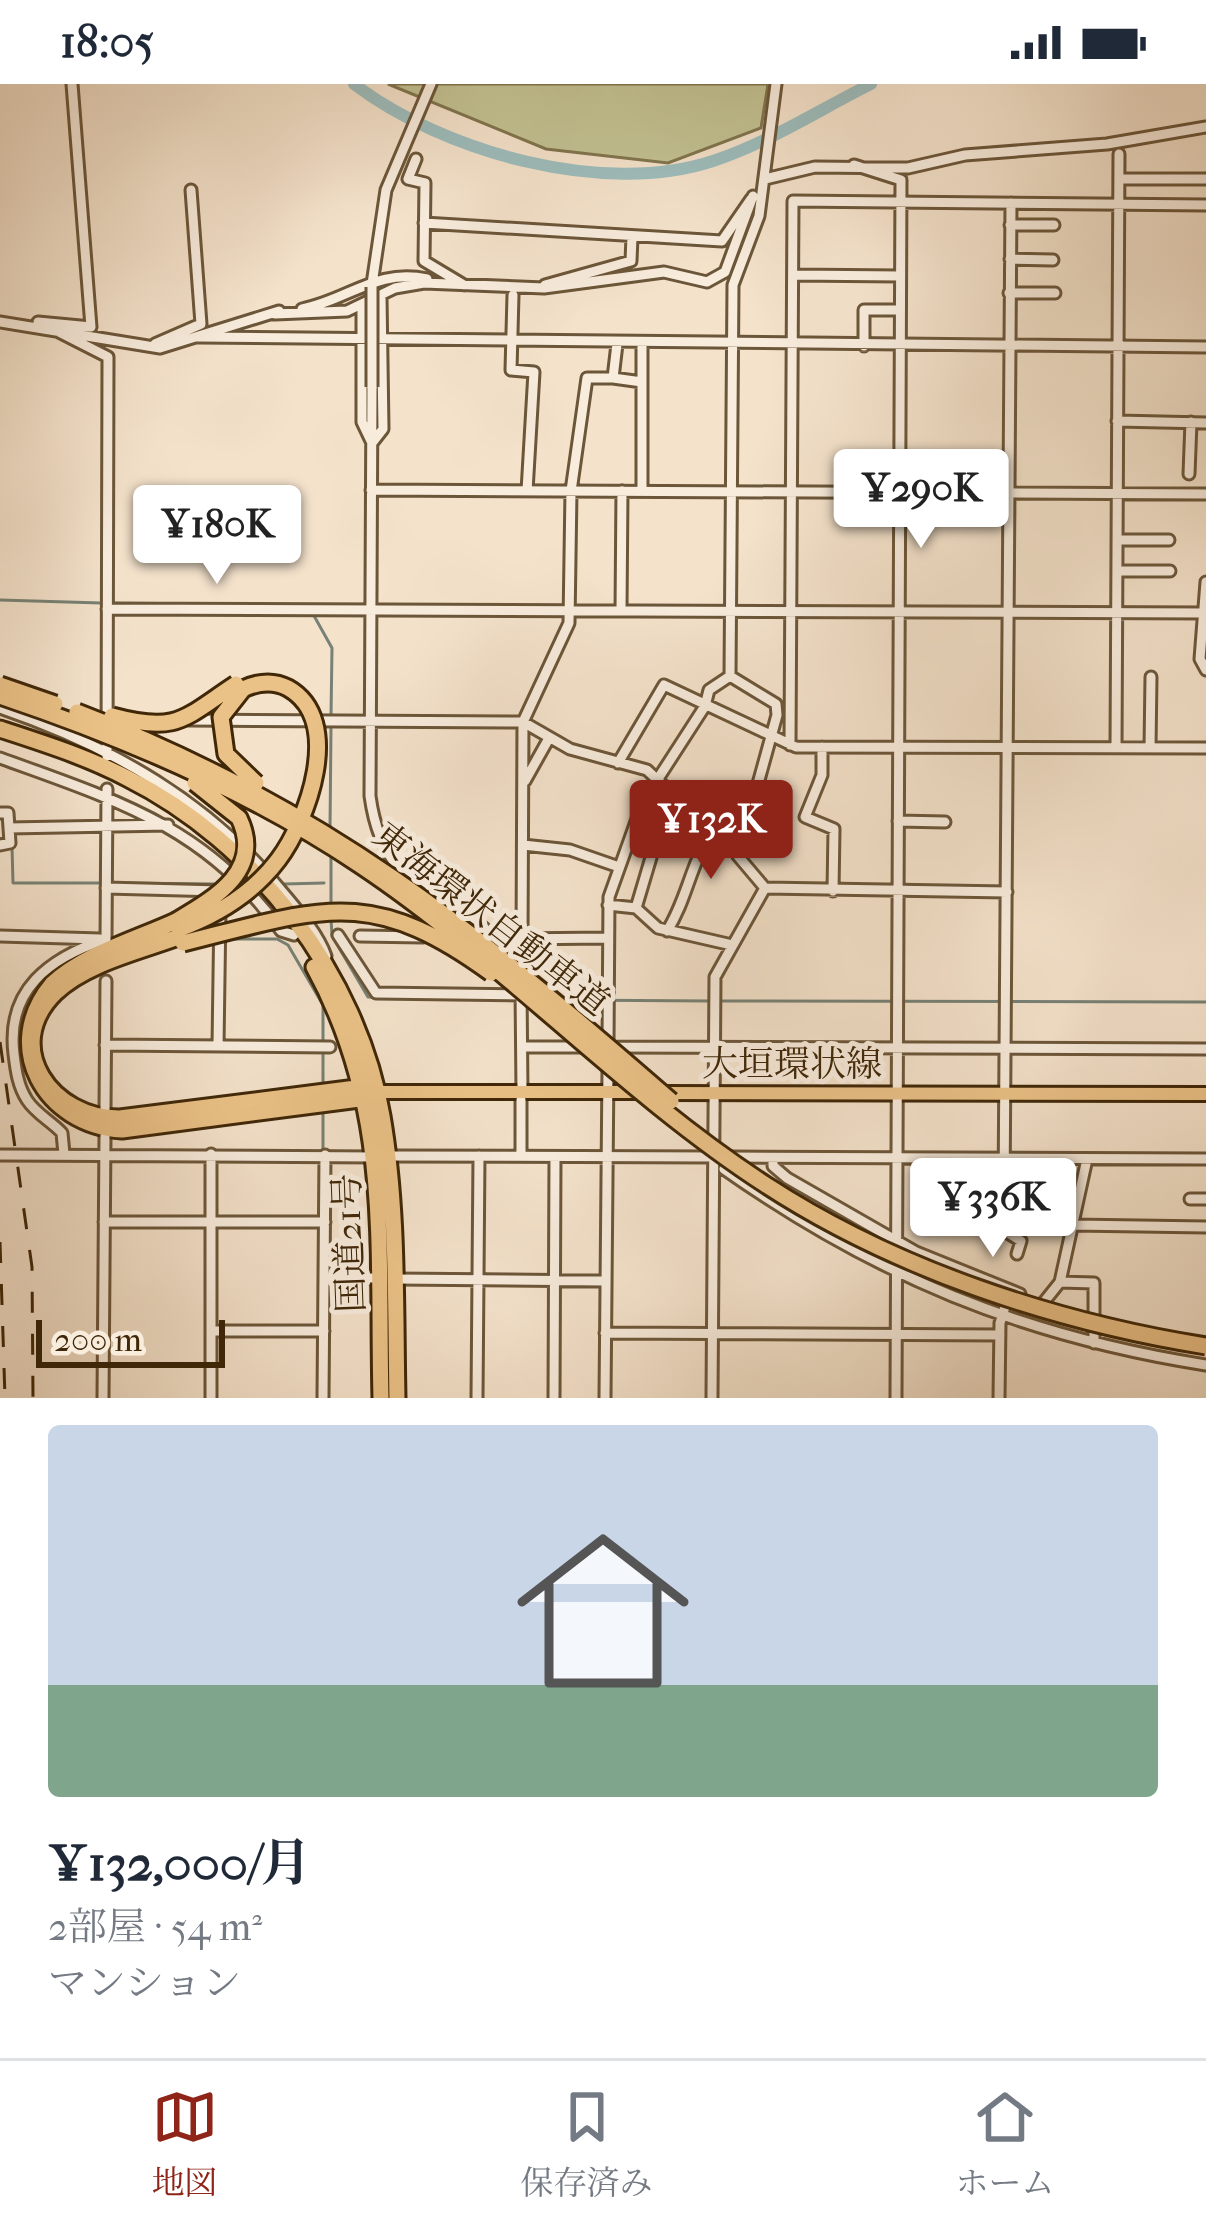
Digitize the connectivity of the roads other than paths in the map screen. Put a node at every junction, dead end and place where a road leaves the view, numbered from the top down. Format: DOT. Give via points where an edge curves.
graph roads {
  1 [pos="72,84"];
  2 [pos="431,84"];
  3 [pos="776,84"];
  4 [pos="1206,127"];
  5 [pos="1119,154"];
  6 [pos="416,159"];
  7 [pos="854,165"];
  8 [pos="1119,178"];
  9 [pos="1206,178"];
  10 [pos="764,183"];
  11 [pos="190,190"];
  12 [pos="754,196"];
  13 [pos="901,202"];
  14 [pos="1010,203"];
  15 [pos="1118,203"];
  16 [pos="1206,205"];
  17 [pos="424,223"];
  18 [pos="1010,225"];
  19 [pos="1054,225"];
  20 [pos="632,237"];
  21 [pos="1010,260"];
  22 [pos="1053,260"];
  23 [pos="793,274"];
  24 [pos="900,276"];
  25 [pos="438,283"];
  26 [pos="375,284"];
  27 [pos="464,285"];
  28 [pos="479,286"];
  29 [pos="544,288"];
  30 [pos="1010,293"];
  31 [pos="1055,293"];
  32 [pos="513,295"];
  33 [pos="362,306"];
  34 [pos="900,310"];
  35 [pos="275,314"];
  36 [pos="0,322"];
  37 [pos="21,325"];
  38 [pos="57,331"];
  39 [pos="198,337"];
  40 [pos="363,338"];
  41 [pos="381,338"];
  42 [pos="512,338"];
  43 [pos="617,344"];
  44 [pos="642,345"];
  45 [pos="733,346"];
  46 [pos="793,346"];
  47 [pos="864,346"];
  48 [pos="900,346"];
  49 [pos="1117,346"];
  50 [pos="151,347"];
  51 [pos="1009,347"];
  52 [pos="1206,347"];
  53 [pos="613,378"];
  54 [pos="642,382"];
  55 [pos="1117,421"];
  56 [pos="1191,422"];
  57 [pos="1206,423"];
  58 [pos="372,443"];
  59 [pos="1189,474"];
  60 [pos="371,490"];
  61 [pos="527,491"];
  62 [pos="571,491"];
  63 [pos="622,491"];
  64 [pos="642,491"];
  65 [pos="732,491"];
  66 [pos="792,492"];
  67 [pos="898,493"];
  68 [pos="1008,494"];
  69 [pos="1118,494"];
  70 [pos="1206,494"];
  71 [pos="1118,540"];
  72 [pos="1169,540"];
  73 [pos="1118,571"];
  74 [pos="1170,571"];
  75 [pos="1206,582"];
  76 [pos="107,609"];
  77 [pos="371,610"];
  78 [pos="731,610"];
  79 [pos="899,610"];
  80 [pos="572,611"];
  81 [pos="621,611"];
  82 [pos="791,611"];
  83 [pos="1007,612"];
  84 [pos="1117,612"];
  85 [pos="1204,613"];
  86 [pos="1206,670"];
  87 [pos="730,676"];
  88 [pos="1151,677"];
  89 [pos="0,683"];
  90 [pos="0,697"];
  91 [pos="705,706"];
  92 [pos="0,709"];
  93 [pos="106,720"];
  94 [pos="36,721"];
  95 [pos="370,721"];
  96 [pos="523,722"];
  97 [pos="0,729"];
  98 [pos="771,738"];
  99 [pos="0,739"];
  100 [pos="548,740"];
  101 [pos="790,745"];
  102 [pos="822,748"];
  103 [pos="898,748"];
  104 [pos="1008,748"];
  105 [pos="1116,748"];
  106 [pos="1150,748"];
  107 [pos="1206,748"];
  108 [pos="107,753"];
  109 [pos="0,758"];
  110 [pos="618,763"];
  111 [pos="662,778"];
  112 [pos="522,786"];
  113 [pos="107,792"];
  114 [pos="680,799"];
  115 [pos="0,813"];
  116 [pos="694,814"];
  117 [pos="898,821"];
  118 [pos="945,822"];
  119 [pos="168,825"];
  120 [pos="9,828"];
  121 [pos="107,829"];
  122 [pos="742,840"];
  123 [pos="523,844"];
  124 [pos="0,845"];
  125 [pos="619,867"];
  126 [pos="409,884"];
  127 [pos="106,888"];
  128 [pos="765,888"];
  129 [pos="833,891"];
  130 [pos="898,892"];
  131 [pos="1007,892"];
  132 [pos="608,905"];
  133 [pos="636,908"];
  134 [pos="667,931"];
  135 [pos="180,932"];
  136 [pos="294,935"];
  137 [pos="338,935"];
  138 [pos="0,936"];
  139 [pos="361,936"];
  140 [pos="608,938"];
  141 [pos="496,939"];
  142 [pos="522,939"];
  143 [pos="732,945"];
  144 [pos="103,958"];
  145 [pos="512,962"];
  146 [pos="323,964"];
  147 [pos="522,995"];
  148 [pos="105,1045"];
  149 [pos="218,1046"];
  150 [pos="330,1047"];
  151 [pos="523,1047"];
  152 [pos="608,1047"];
  153 [pos="713,1048"];
  154 [pos="897,1048"];
  155 [pos="1006,1049"];
  156 [pos="1206,1049"];
  157 [pos="631,1081"];
  158 [pos="608,1092"];
  159 [pos="369,1093"];
  160 [pos="713,1093"];
  161 [pos="897,1094"];
  162 [pos="1005,1094"];
  163 [pos="1206,1094"];
  164 [pos="522,1096"];
  165 [pos="105,1109"];
  166 [pos="105,1136"];
  167 [pos="64,1154"];
  168 [pos="104,1154"];
  169 [pos="211,1154"];
  170 [pos="0,1155"];
  171 [pos="325,1155"];
  172 [pos="382,1156"];
  173 [pos="479,1156"];
  174 [pos="521,1156"];
  175 [pos="555,1156"];
  176 [pos="608,1157"];
  177 [pos="714,1157"];
  178 [pos="773,1157"];
  179 [pos="897,1159"];
  180 [pos="1005,1159"];
  181 [pos="1087,1159"];
  182 [pos="1206,1160"];
  183 [pos="724,1169"];
  184 [pos="788,1178"];
  185 [pos="1190,1199"];
  186 [pos="1206,1199"];
  187 [pos="772,1203"];
  188 [pos="104,1222"];
  189 [pos="211,1222"];
  190 [pos="325,1222"];
  191 [pos="1073,1226"];
  192 [pos="1206,1227"];
  193 [pos="896,1242"];
  194 [pos="1017,1254"];
  195 [pos="914,1259"];
  196 [pos="897,1274"];
  197 [pos="325,1278"];
  198 [pos="387,1279"];
  199 [pos="478,1280"];
  200 [pos="554,1280"];
  201 [pos="605,1281"];
  202 [pos="1060,1282"];
  203 [pos="1010,1291"];
  204 [pos="1043,1302"];
  205 [pos="1001,1317"];
  206 [pos="1094,1317"];
  207 [pos="211,1331"];
  208 [pos="324,1331"];
  209 [pos="604,1333"];
  210 [pos="713,1335"];
  211 [pos="896,1335"];
  212 [pos="1000,1335"];
  213 [pos="1094,1343"];
  214 [pos="1206,1343"];
  215 [pos="1206,1365"];
  216 [pos="103,1398"];
  217 [pos="211,1398"];
  218 [pos="323,1398"];
  219 [pos="382,1398"];
  220 [pos="397,1398"];
  221 [pos="477,1398"];
  222 [pos="554,1398"];
  223 [pos="604,1398"];
  224 [pos="712,1398"];
  225 [pos="896,1398"];
  226 [pos="999,1398"];
  1 -- 37 [label="street" via="91,327"];
  2 -- 26 [label="street" via="386,190"];
  3 -- 10 [label="street"];
  4 -- 7 [label="street" via="1107,145 965,154 908,168"];
  5 -- 8 [label="street"];
  6 -- 17 [label="street" via="408,179 425,183"];
  7 -- 10 [label="street"];
  7 -- 13 [label="street" via="901,180"];
  8 -- 9 [label="street"];
  8 -- 15 [label="street"];
  10 -- 12 [label="street"];
  10 -- 45 [label="street" via="733,285"];
  11 -- 50 [label="street" via="201,324"];
  12 -- 20 [label="street" via="722,241"];
  12 -- 29 [label="street" via="739,247 716,279 664,272"];
  13 -- 14 [label="street"];
  13 -- 23 [label="street" via="793,201"];
  13 -- 24 [label="street"];
  14 -- 15 [label="street"];
  14 -- 18 [label="street"];
  15 -- 16 [label="street"];
  15 -- 49 [label="street"];
  17 -- 20 [label="street"];
  17 -- 27 [label="street" via="424,261"];
  18 -- 19 [label="street"];
  18 -- 21 [label="street"];
  20 -- 29 [label="street" via="631,261"];
  21 -- 22 [label="street"];
  21 -- 30 [label="street"];
  23 -- 24 [label="street"];
  23 -- 46 [label="street"];
  24 -- 34 [label="street"];
  25 -- 26 [label="street"];
  25 -- 26 [label="street" via="400,274"];
  25 -- 27 [label="street"];
  26 -- 33 [label="street"];
  26 -- 35 [label="street"];
  26 -- 41 [label="street"];
  26 -- 58 [label="street, bridge"];
  27 -- 28 [label="street"];
  28 -- 29 [label="street"];
  28 -- 32 [label="street"];
  29 -- 32 [label="street"];
  30 -- 31 [label="street"];
  30 -- 51 [label="street"];
  32 -- 42 [label="street"];
  33 -- 35 [label="street"];
  33 -- 40 [label="street"];
  34 -- 47 [label="street" via="864,310"];
  34 -- 48 [label="street"];
  35 -- 39 [label="street"];
  36 -- 37 [label="street"];
  37 -- 38 [label="street"];
  38 -- 50 [label="street"];
  38 -- 76 [label="street" via="108,357"];
  39 -- 40 [label="street"];
  39 -- 50 [label="street"];
  40 -- 41 [label="street"];
  40 -- 58 [label="street" via="362,422"];
  41 -- 42 [label="street"];
  41 -- 58 [label="street" via="383,429"];
  42 -- 43 [label="street"];
  42 -- 61 [label="street" via="511,370 533,372"];
  43 -- 44 [label="street"];
  43 -- 53 [label="street"];
  44 -- 45 [label="street"];
  44 -- 54 [label="street"];
  45 -- 46 [label="street"];
  45 -- 65 [label="street"];
  46 -- 47 [label="street"];
  46 -- 66 [label="street"];
  47 -- 48 [label="street"];
  48 -- 51 [label="street"];
  48 -- 67 [label="street"];
  49 -- 51 [label="street"];
  49 -- 52 [label="street"];
  49 -- 55 [label="street"];
  51 -- 68 [label="street"];
  53 -- 54 [label="street"];
  53 -- 62 [label="street" via="587,378"];
  54 -- 64 [label="street"];
  55 -- 56 [label="street"];
  55 -- 69 [label="street"];
  56 -- 57 [label="street"];
  56 -- 59 [label="street"];
  58 -- 60 [label="street"];
  60 -- 61 [label="street"];
  60 -- 77 [label="street"];
  61 -- 62 [label="street"];
  62 -- 63 [label="street"];
  62 -- 80 [label="street"];
  63 -- 64 [label="street"];
  63 -- 81 [label="street"];
  64 -- 65 [label="street"];
  65 -- 66 [label="street"];
  65 -- 78 [label="street"];
  66 -- 67 [label="street"];
  66 -- 82 [label="street"];
  67 -- 68 [label="street"];
  67 -- 79 [label="street"];
  68 -- 69 [label="street"];
  68 -- 83 [label="street"];
  69 -- 70 [label="street"];
  69 -- 71 [label="street"];
  71 -- 72 [label="street"];
  71 -- 73 [label="street"];
  73 -- 74 [label="street"];
  73 -- 84 [label="street"];
  75 -- 85 [label="street"];
  76 -- 77 [label="street"];
  76 -- 93 [label="street"];
  77 -- 80 [label="street"];
  77 -- 95 [label="street"];
  78 -- 81 [label="street"];
  78 -- 82 [label="street"];
  78 -- 87 [label="street"];
  79 -- 82 [label="street"];
  79 -- 83 [label="street"];
  79 -- 103 [label="street"];
  80 -- 81 [label="street"];
  80 -- 96 [label="street"];
  82 -- 101 [label="street"];
  83 -- 84 [label="street"];
  83 -- 104 [label="street"];
  84 -- 85 [label="street"];
  84 -- 105 [label="street"];
  85 -- 86 [label="street"];
  87 -- 91 [label="street" via="709,690"];
  87 -- 98 [label="street" via="776,704"];
  88 -- 106 [label="street"];
  89 -- 126 [label="highway, 東海環状自動車道, bridge" via="220,773"];
  89 -- 135 [label="highway, bridge" via="150,725 193,717 260,675 289,680 311,700 322,763 302,835 250,899"];
  90 -- 135 [label="highway, bridge" via="140,755 233,810 246,837 242,867"];
  90 -- 157 [label="highway, 東海環状自動車道, bridge" via="155,755 330,846 478,951"];
  91 -- 98 [label="street"];
  91 -- 110 [label="street" via="664,685"];
  91 -- 111 [label="street"];
  92 -- 94 [label="street"];
  93 -- 94 [label="street"];
  93 -- 95 [label="street"];
  93 -- 108 [label="street"];
  94 -- 108 [label="street"];
  95 -- 96 [label="street"];
  95 -- 141 [label="street" via="372,813 388,860"];
  96 -- 100 [label="street"];
  96 -- 112 [label="street"];
  97 -- 146 [label="highway" via="129,778 198,823 263,883"];
  98 -- 101 [label="street"];
  98 -- 122 [label="street"];
  99 -- 136 [label="highway" via="92,772 172,814 240,869"];
  100 -- 110 [label="street"];
  100 -- 112 [label="street"];
  101 -- 102 [label="street"];
  102 -- 103 [label="street"];
  102 -- 129 [label="street" via="822,775 806,817 834,829"];
  103 -- 104 [label="street"];
  103 -- 117 [label="street"];
  104 -- 105 [label="street"];
  104 -- 131 [label="street"];
  105 -- 106 [label="street"];
  106 -- 107 [label="street"];
  108 -- 146 [label="street" via="163,783 250,854 303,916 326,955"];
  109 -- 113 [label="street"];
  110 -- 111 [label="street"];
  111 -- 114 [label="street"];
  111 -- 125 [label="street" via="643,802"];
  112 -- 123 [label="street"];
  113 -- 119 [label="street"];
  113 -- 121 [label="street"];
  114 -- 116 [label="street"];
  114 -- 133 [label="street" via="658,834"];
  115 -- 120 [label="street" via="8,813"];
  116 -- 122 [label="street"];
  116 -- 134 [label="street" via="683,840 701,851"];
  117 -- 118 [label="street"];
  117 -- 130 [label="street"];
  119 -- 121 [label="street"];
  119 -- 136 [label="street"];
  120 -- 121 [label="street"];
  120 -- 124 [label="street" via="10,843"];
  121 -- 127 [label="street"];
  122 -- 128 [label="street" via="738,856"];
  123 -- 125 [label="street"];
  123 -- 142 [label="street"];
  125 -- 132 [label="street"];
  126 -- 135 [label="highway, bridge" via="379,860 337,832 318,821 299,810 256,783 233,764 221,717 236,694 257,683 288,688 311,718 315,760 305,807 300,819 295,832 289,844 258,882"];
  126 -- 195 [label="highway, 東海環状自動車道, bridge" via="728,1147"];
  127 -- 144 [label="street"];
  127 -- 149 [label="street" via="220,888"];
  128 -- 129 [label="street"];
  128 -- 143 [label="street"];
  129 -- 130 [label="street"];
  130 -- 131 [label="street"];
  130 -- 154 [label="street"];
  131 -- 155 [label="street"];
  132 -- 133 [label="street"];
  132 -- 140 [label="street"];
  133 -- 134 [label="street"];
  134 -- 143 [label="street"];
  135 -- 144 [label="highway"];
  135 -- 157 [label="highway, bridge" via="340,911 402,919 451,944"];
  136 -- 159 [label="highway" via="340,1017"];
  137 -- 147 [label="street" via="376,993"];
  138 -- 144 [label="street"];
  139 -- 141 [label="street"];
  140 -- 142 [label="street"];
  140 -- 152 [label="street"];
  141 -- 142 [label="street"];
  141 -- 145 [label="street"];
  142 -- 145 [label="street"];
  143 -- 153 [label="street" via="716,972"];
  144 -- 148 [label="street"];
  144 -- 159 [label="highway" via="59,989 35,1029 40,1076 74,1110 120,1118"];
  144 -- 167 [label="street" via="54,964 26,992 11,1023 20,1087 62,1132"];
  145 -- 147 [label="street"];
  146 -- 159 [label="highway" via="350,1014"];
  147 -- 151 [label="street"];
  148 -- 149 [label="street"];
  148 -- 165 [label="street"];
  149 -- 150 [label="street"];
  151 -- 152 [label="street"];
  151 -- 164 [label="street"];
  152 -- 153 [label="street"];
  152 -- 158 [label="street"];
  153 -- 154 [label="street"];
  153 -- 160 [label="street"];
  154 -- 155 [label="street"];
  154 -- 161 [label="street"];
  155 -- 156 [label="street"];
  155 -- 162 [label="street"];
  157 -- 195 [label="highway, 東海環状自動車道, bridge" via="764,1184"];
  158 -- 160 [label="main road, 大垣環状線"];
  158 -- 164 [label="main road, 大垣環状線"];
  158 -- 176 [label="street"];
  159 -- 164 [label="main road, 大垣環状線"];
  159 -- 172 [label="highway, 国道21号"];
  160 -- 161 [label="main road, 大垣環状線"];
  160 -- 177 [label="street"];
  161 -- 162 [label="main road, 大垣環状線"];
  161 -- 179 [label="street"];
  162 -- 163 [label="main road, 大垣環状線"];
  162 -- 180 [label="street"];
  164 -- 174 [label="street"];
  166 -- 168 [label="street"];
  167 -- 168 [label="street"];
  167 -- 170 [label="street"];
  168 -- 169 [label="street"];
  168 -- 188 [label="street"];
  169 -- 171 [label="street"];
  169 -- 189 [label="street"];
  171 -- 172 [label="street"];
  171 -- 190 [label="street"];
  172 -- 173 [label="street"];
  172 -- 198 [label="highway, 国道21号"];
  173 -- 174 [label="street"];
  173 -- 199 [label="street"];
  174 -- 175 [label="street"];
  175 -- 176 [label="street"];
  175 -- 200 [label="street"];
  176 -- 177 [label="street"];
  176 -- 201 [label="street"];
  177 -- 178 [label="street"];
  177 -- 210 [label="street"];
  178 -- 179 [label="street"];
  178 -- 184 [label="street" via="772,1166"];
  179 -- 180 [label="street"];
  179 -- 193 [label="street"];
  180 -- 181 [label="street"];
  180 -- 194 [label="street" via="1008,1233 1021,1241"];
  181 -- 182 [label="street"];
  181 -- 191 [label="street"];
  183 -- 187 [label="street"];
  184 -- 187 [label="street"];
  184 -- 193 [label="street"];
  185 -- 186 [label="street"];
  187 -- 196 [label="street"];
  188 -- 189 [label="street"];
  188 -- 216 [label="street"];
  189 -- 190 [label="street"];
  189 -- 207 [label="street"];
  190 -- 197 [label="street"];
  191 -- 192 [label="street"];
  191 -- 202 [label="street"];
  193 -- 196 [label="street"];
  193 -- 203 [label="street"];
  195 -- 214 [label="highway, 東海環状自動車道, bridge" via="1052,1311"];
  196 -- 205 [label="street"];
  196 -- 211 [label="street"];
  197 -- 198 [label="street"];
  197 -- 208 [label="street"];
  198 -- 199 [label="street"];
  198 -- 219 [label="highway, 国道21号"];
  198 -- 220 [label="highway, 国道21号"];
  199 -- 200 [label="street"];
  199 -- 221 [label="street"];
  200 -- 201 [label="street"];
  200 -- 222 [label="street"];
  201 -- 209 [label="street"];
  202 -- 204 [label="street"];
  202 -- 206 [label="street" via="1094,1283"];
  203 -- 204 [label="street"];
  203 -- 205 [label="street"];
  204 -- 206 [label="street"];
  205 -- 212 [label="street"];
  205 -- 213 [label="street"];
  206 -- 213 [label="street"];
  206 -- 214 [label="street"];
  207 -- 208 [label="street"];
  207 -- 217 [label="street"];
  208 -- 218 [label="street"];
  209 -- 210 [label="street"];
  209 -- 223 [label="street"];
  210 -- 211 [label="street"];
  210 -- 224 [label="street"];
  211 -- 212 [label="street"];
  211 -- 225 [label="street"];
  212 -- 226 [label="street"];
  213 -- 215 [label="street"];
}
